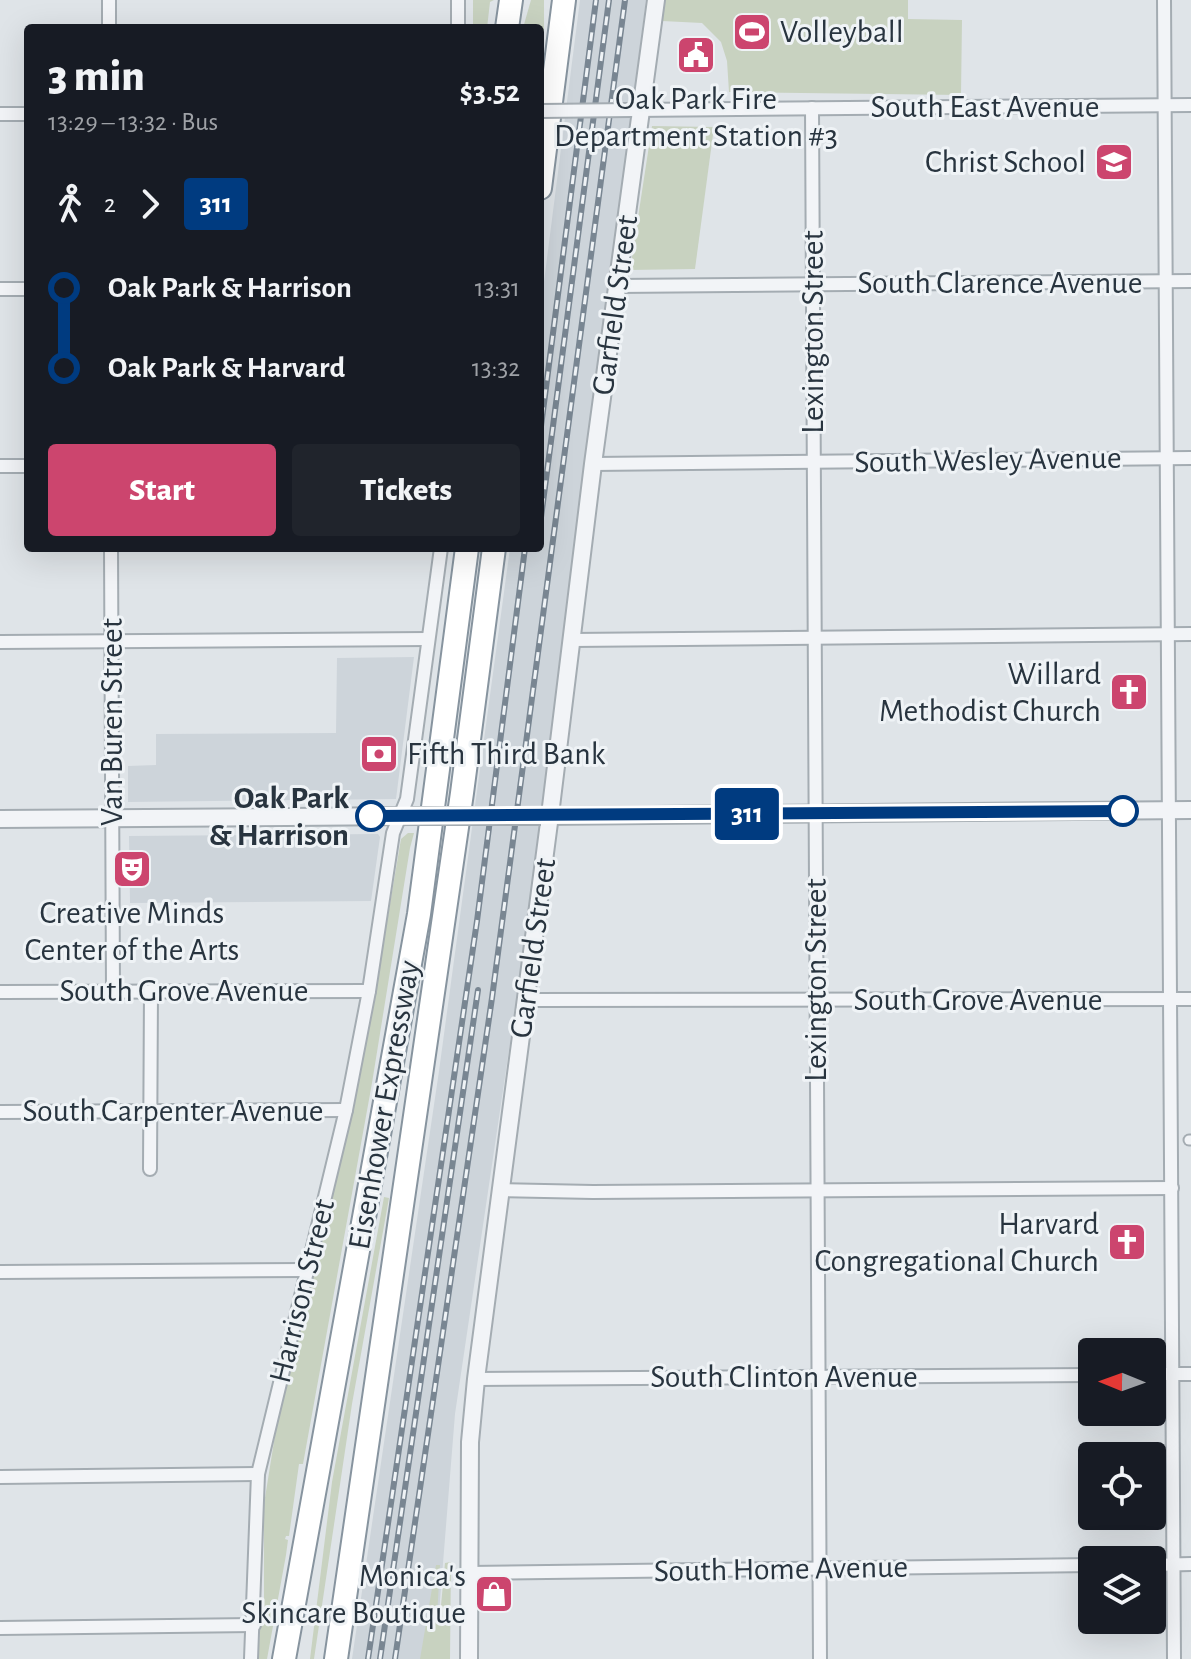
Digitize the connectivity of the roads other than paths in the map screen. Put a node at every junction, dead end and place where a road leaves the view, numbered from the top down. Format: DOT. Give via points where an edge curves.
graph roads {
  1 [pos="109,0"];
  2 [pos="458,0"];
  3 [pos="511,0"];
  4 [pos="564,0"];
  5 [pos="656,0"];
  6 [pos="1164,0"];
  7 [pos="109,24"];
  8 [pos="458,24"];
  9 [pos="508,24"];
  10 [pos="1191,105"];
  11 [pos="1164,106"];
  12 [pos="812,108"];
  13 [pos="637,110"];
  14 [pos="544,111"];
  15 [pos="0,114"];
  16 [pos="24,114"];
  17 [pos="544,157"];
  18 [pos="1166,281"];
  19 [pos="1191,281"];
  20 [pos="813,284"];
  21 [pos="617,286"];
  22 [pos="0,289"];
  23 [pos="24,289"];
  24 [pos="1167,458"];
  25 [pos="1191,458"];
  26 [pos="813,462"];
  27 [pos="593,464"];
  28 [pos="0,466"];
  29 [pos="24,466"];
  30 [pos="111,552"];
  31 [pos="440,552"];
  32 [pos="466,552"];
  33 [pos="493,552"];
  34 [pos="1191,634"];
  35 [pos="1168,635"];
  36 [pos="814,638"];
  37 [pos="428,639"];
  38 [pos="572,640"];
  39 [pos="0,642"];
  40 [pos="111,642"];
  41 [pos="1169,810"];
  42 [pos="1191,810"];
  43 [pos="815,813"];
  44 [pos="407,816"];
  45 [pos="546,816"];
  46 [pos="112,817"];
  47 [pos="0,819"];
  48 [pos="113,991"];
  49 [pos="151,991"];
  50 [pos="369,991"];
  51 [pos="0,992"];
  52 [pos="1171,999"];
  53 [pos="1191,999"];
  54 [pos="526,1000"];
  55 [pos="816,1000"];
  56 [pos="346,1110"];
  57 [pos="150,1111"];
  58 [pos="0,1112"];
  59 [pos="150,1169"];
  60 [pos="1172,1188"];
  61 [pos="501,1190"];
  62 [pos="817,1191"];
  63 [pos="307,1270"];
  64 [pos="0,1272"];
  65 [pos="1166,1374"];
  66 [pos="1173,1374"];
  67 [pos="1191,1374"];
  68 [pos="1078,1375"];
  69 [pos="818,1377"];
  70 [pos="476,1379"];
  71 [pos="258,1474"];
  72 [pos="0,1477"];
  73 [pos="1166,1564"];
  74 [pos="1174,1564"];
  75 [pos="1191,1564"];
  76 [pos="1078,1565"];
  77 [pos="819,1569"];
  78 [pos="469,1573"];
  79 [pos="299,1577"];
  80 [pos="254,1625"];
  81 [pos="0,1628"];
  82 [pos="251,1659"];
  83 [pos="284,1659"];
  84 [pos="299,1659"];
  85 [pos="336,1659"];
  86 [pos="469,1659"];
  87 [pos="820,1659"];
  88 [pos="1174,1659"];
  1 -- 7 [label="street"];
  2 -- 8 [label="street"];
  3 -- 9 [label="highway"];
  4 -- 17 [label="highway"];
  5 -- 13 [label="street, Garfield Street"];
  6 -- 11 [label="street"];
  10 -- 11 [label="street, South East Avenue"];
  11 -- 12 [label="street, South East Avenue"];
  11 -- 18 [label="street"];
  12 -- 13 [label="street, South East Avenue"];
  12 -- 20 [label="street, Lexington Street"];
  13 -- 14 [label="street, South East Avenue, bridge"];
  13 -- 21 [label="street, Garfield Street"];
  15 -- 16 [label="street"];
  18 -- 19 [label="street, South Clarence Avenue"];
  18 -- 20 [label="street, South Clarence Avenue"];
  18 -- 24 [label="street"];
  20 -- 21 [label="street, South Clarence Avenue"];
  20 -- 26 [label="street, Lexington Street"];
  21 -- 27 [label="street, Garfield Street"];
  22 -- 23 [label="street"];
  24 -- 25 [label="street, South Wesley Avenue"];
  24 -- 26 [label="street, South Wesley Avenue"];
  24 -- 35 [label="street"];
  26 -- 27 [label="street, South Wesley Avenue"];
  26 -- 36 [label="street, Lexington Street"];
  27 -- 38 [label="street, Garfield Street"];
  28 -- 29 [label="street"];
  30 -- 40 [label="street, Van Buren Street"];
  31 -- 37 [label="street, Harrison Street"];
  32 -- 79 [label="highway, Eisenhower Expressway" via="419,914"];
  33 -- 85 [label="highway, Eisenhower Expressway"];
  34 -- 35 [label="street"];
  35 -- 36 [label="street"];
  35 -- 41 [label="street"];
  36 -- 38 [label="street"];
  36 -- 43 [label="street, Lexington Street"];
  37 -- 40 [label="street"];
  37 -- 44 [label="street, Harrison Street"];
  38 -- 45 [label="street, Garfield Street"];
  39 -- 40 [label="street"];
  40 -- 46 [label="street, Van Buren Street"];
  41 -- 42 [label="street"];
  41 -- 43 [label="street"];
  41 -- 52 [label="street"];
  43 -- 45 [label="street"];
  43 -- 55 [label="street, Lexington Street"];
  44 -- 45 [label="street, bridge"];
  44 -- 46 [label="street"];
  44 -- 50 [label="street, Harrison Street" via="393,833"];
  45 -- 54 [label="street, Garfield Street"];
  46 -- 47 [label="street"];
  46 -- 48 [label="street, Van Buren Street"];
  48 -- 49 [label="street, South Grove Avenue"];
  48 -- 51 [label="street, South Grove Avenue"];
  49 -- 50 [label="street, South Grove Avenue"];
  49 -- 57 [label="street"];
  50 -- 56 [label="street, Harrison Street"];
  52 -- 53 [label="street, South Grove Avenue"];
  52 -- 55 [label="street, South Grove Avenue"];
  52 -- 60 [label="street"];
  54 -- 55 [label="street, South Grove Avenue"];
  54 -- 61 [label="street, Garfield Street"];
  55 -- 62 [label="street, Lexington Street"];
  56 -- 57 [label="street, South Carpenter Avenue"];
  56 -- 63 [label="street, Harrison Street"];
  57 -- 58 [label="street, South Carpenter Avenue"];
  57 -- 59 [label="street"];
  60 -- 62 [label="street"];
  60 -- 66 [label="street"];
  61 -- 62 [label="street"];
  61 -- 70 [label="street, Garfield Street"];
  62 -- 69 [label="street, Lexington Street"];
  63 -- 64 [label="street"];
  63 -- 71 [label="street, Harrison Street"];
  65 -- 66 [label="street"];
  66 -- 67 [label="street"];
  66 -- 74 [label="street"];
  68 -- 69 [label="street, South Clinton Avenue"];
  69 -- 70 [label="street, South Clinton Avenue"];
  69 -- 77 [label="street, Lexington Street"];
  70 -- 78 [label="street, Garfield Street"];
  71 -- 72 [label="street"];
  71 -- 80 [label="street, Harrison Street"];
  73 -- 74 [label="street"];
  74 -- 75 [label="street"];
  74 -- 88 [label="street"];
  76 -- 77 [label="street, South Home Avenue"];
  77 -- 78 [label="street, South Home Avenue"];
  77 -- 87 [label="street, Lexington Street"];
  78 -- 86 [label="street, Garfield Street"];
  79 -- 83 [label="highway, Eisenhower Expressway"];
  79 -- 84 [label="highway"];
  80 -- 81 [label="street"];
  80 -- 82 [label="street, Harrison Street"];
}
